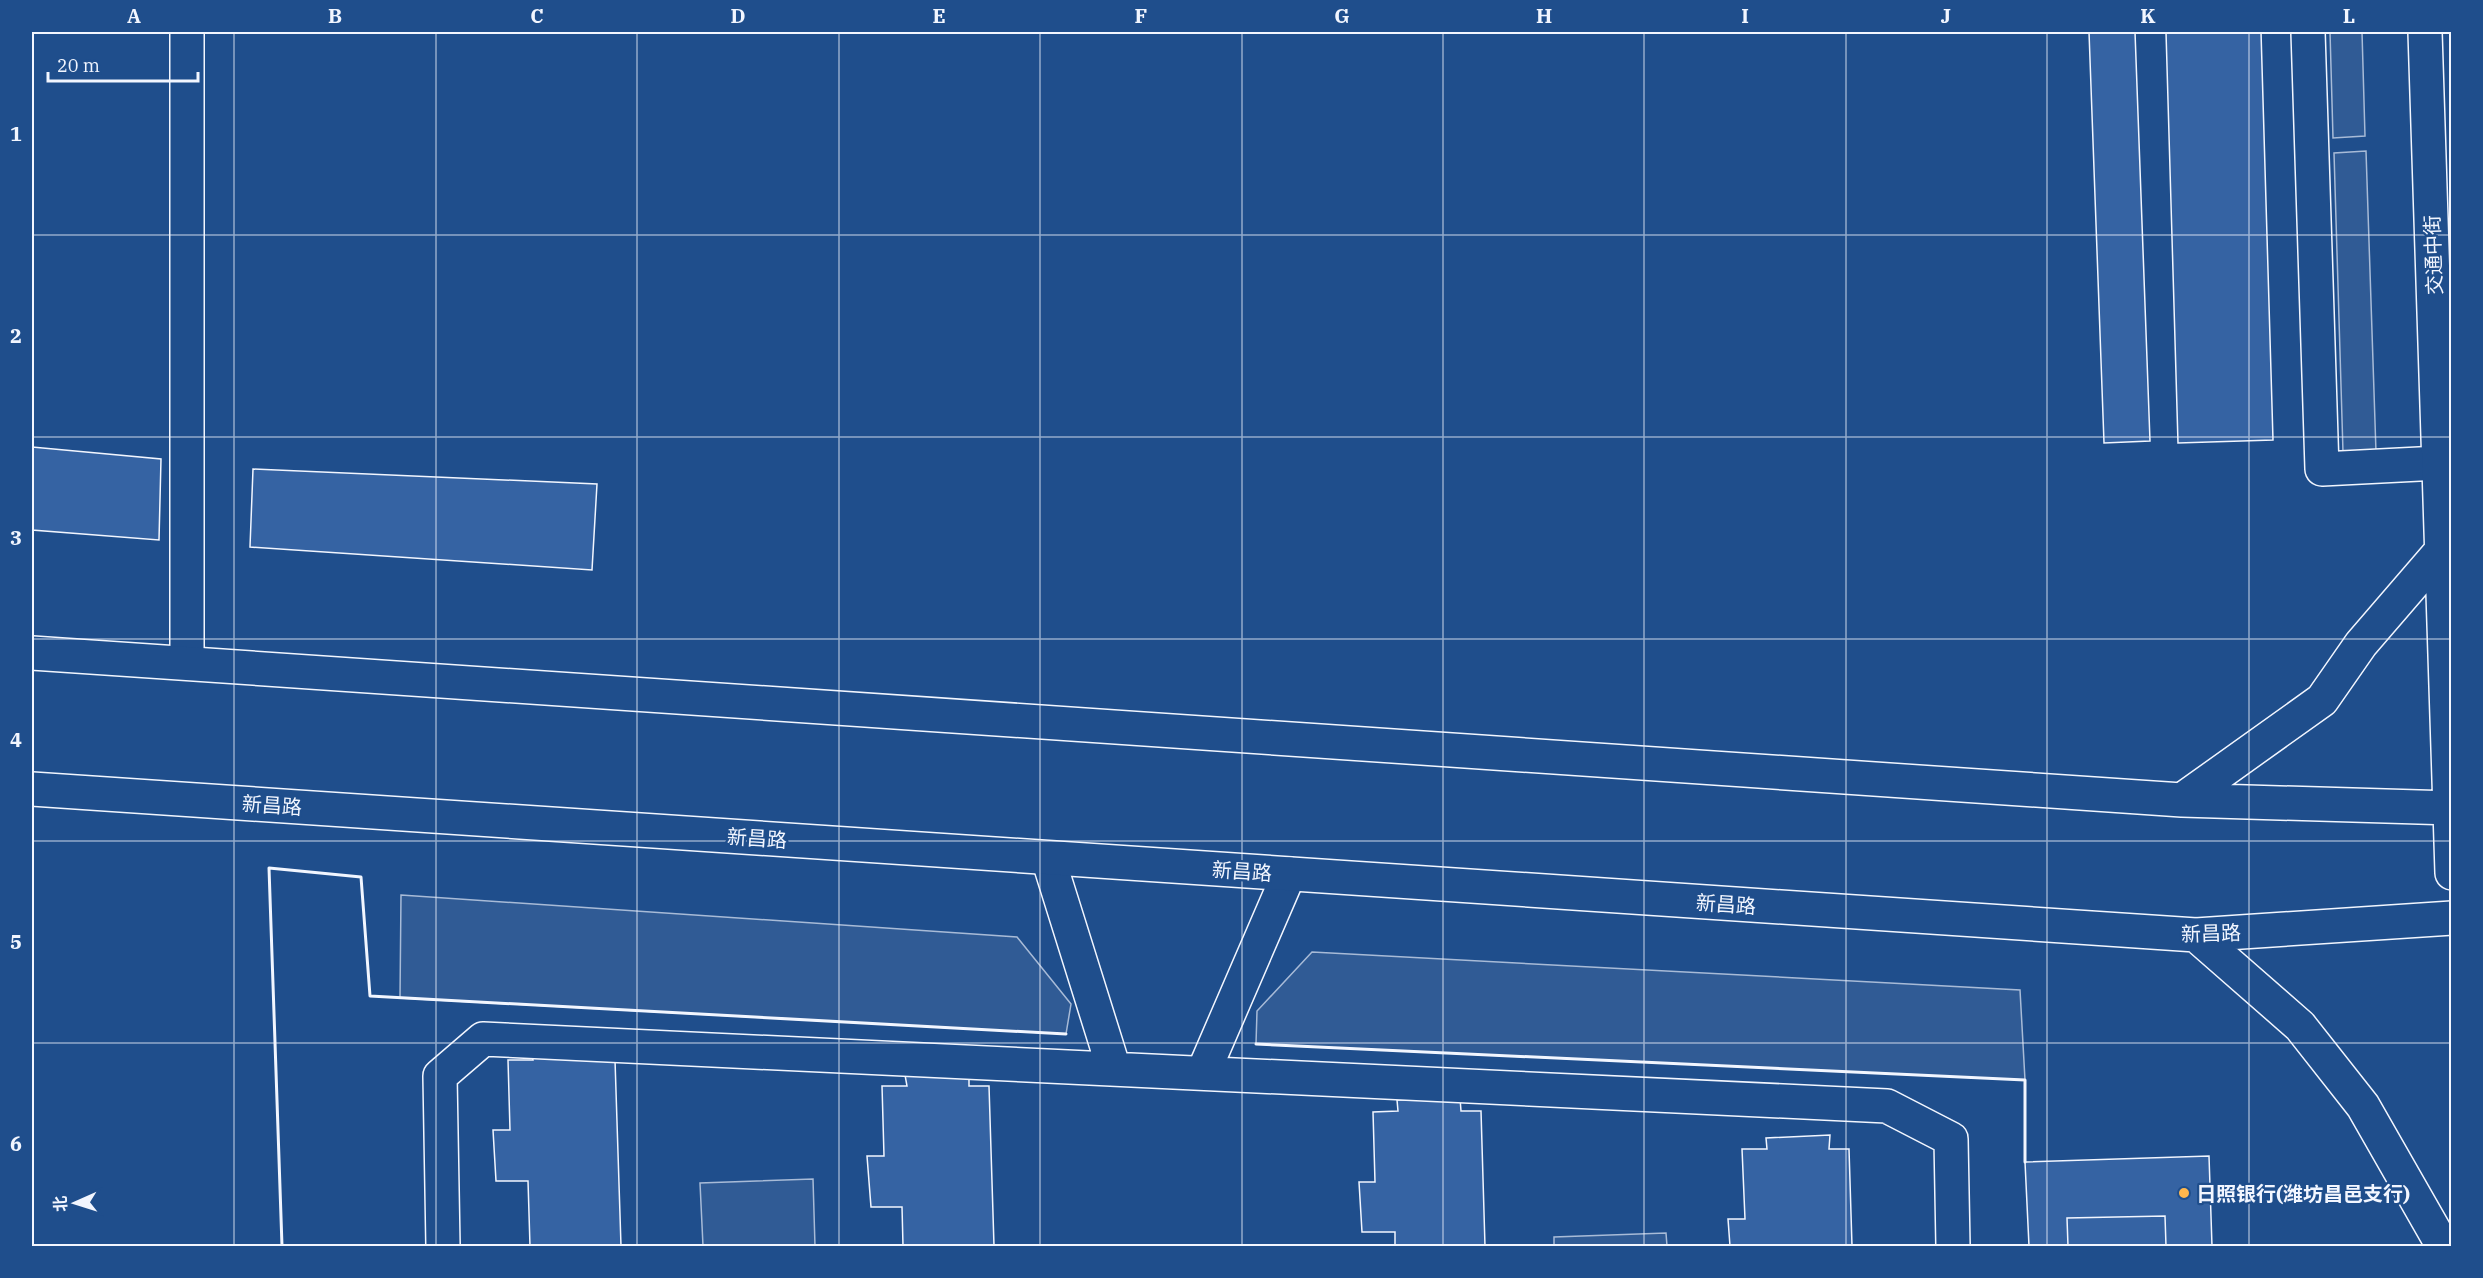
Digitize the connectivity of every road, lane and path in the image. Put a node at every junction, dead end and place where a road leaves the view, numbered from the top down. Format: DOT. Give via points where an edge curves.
graph roads {
  1 [pos="187,32"];
  2 [pos="2308,32"];
  3 [pos="2425,32"];
  4 [pos="2439,463"];
  5 [pos="2442,550"];
  6 [pos="32,653"];
  7 [pos="187,662"];
  8 [pos="32,789"];
  9 [pos="2182,800"];
  10 [pos="2451,808"];
  11 [pos="1048,858"];
  12 [pos="2451,873"];
  13 [pos="1289,874"];
  14 [pos="2451,918"];
  15 [pos="2196,935"];
  16 [pos="1114,1069"];
  17 [pos="1203,1073"];
  18 [pos="443,1246"];
  19 [pos="1953,1246"];
  20 [pos="2443,1246"];
  1 -- 7 [label="main road"];
  2 -- 4 [label="main road" via="2322,469"];
  3 -- 4 [label="main road, 交通中街"];
  4 -- 5 [label="main road, 交通中街"];
  5 -- 9 [label="main road" via="2361,644 2322,700"];
  5 -- 10 [label="main road, 交通中街"];
  6 -- 7 [label="main road"];
  7 -- 9 [label="main road"];
  8 -- 11 [label="main road, 新昌路"];
  9 -- 10 [label="main road"];
  10 -- 12 [label="main road, 交通中街"];
  11 -- 13 [label="main road, 新昌路"];
  11 -- 16 [label="main road"];
  13 -- 15 [label="main road, 新昌路"];
  13 -- 17 [label="main road"];
  14 -- 15 [label="main road, 新昌路"];
  15 -- 20 [label="main road" via="2300,1026 2363,1106"];
  16 -- 17 [label="main road"];
  16 -- 18 [label="main road" via="483,1039 440,1076"];
  17 -- 19 [label="main road" via="1887,1106 1951,1138"];
}
